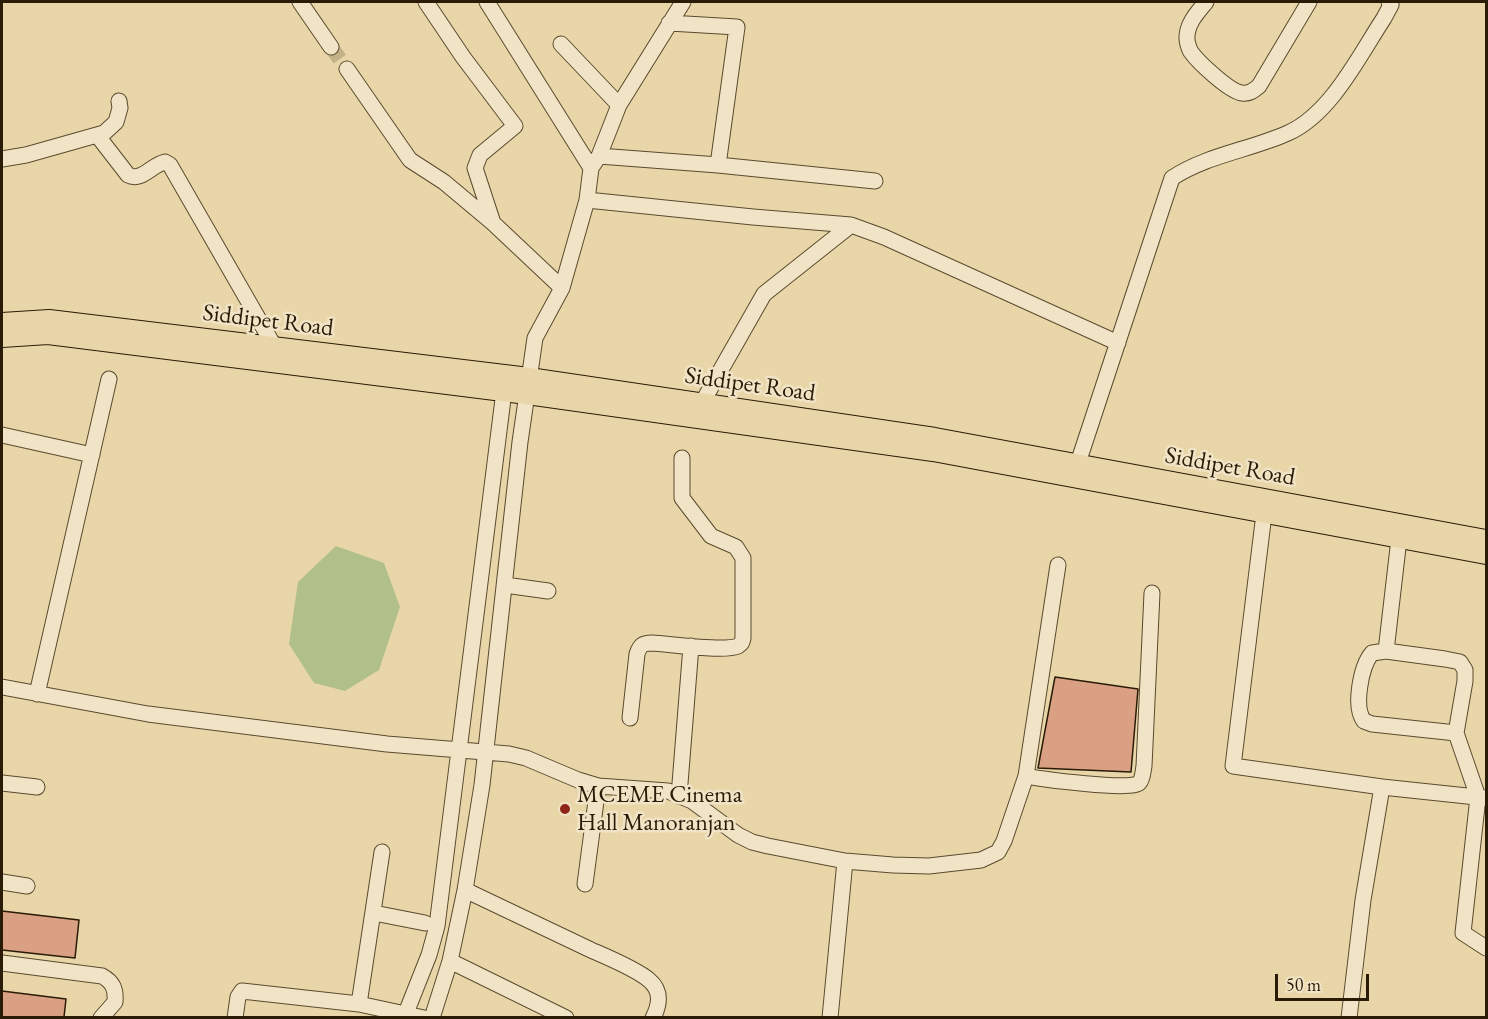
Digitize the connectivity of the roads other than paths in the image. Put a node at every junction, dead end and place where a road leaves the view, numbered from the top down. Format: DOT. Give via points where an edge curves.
graph roads {
  1 [pos="300,2"];
  2 [pos="426,2"];
  3 [pos="487,2"];
  4 [pos="683,2"];
  5 [pos="1206,2"];
  6 [pos="1309,2"];
  7 [pos="1389,2"];
  8 [pos="669,23"];
  9 [pos="561,44"];
  10 [pos="331,47"];
  11 [pos="347,69"];
  12 [pos="119,101"];
  13 [pos="619,105"];
  14 [pos="97,135"];
  15 [pos="2,159"];
  16 [pos="595,162"];
  17 [pos="718,165"];
  18 [pos="875,182"];
  19 [pos="587,200"];
  20 [pos="493,223"];
  21 [pos="851,225"];
  22 [pos="562,288"];
  23 [pos="2,322"];
  24 [pos="2,338"];
  25 [pos="1118,343"];
  26 [pos="274,346"];
  27 [pos="109,379"];
  28 [pos="505,383"];
  29 [pos="528,386"];
  30 [pos="702,403"];
  31 [pos="2,435"];
  32 [pos="92,455"];
  33 [pos="682,458"];
  34 [pos="1078,463"];
  35 [pos="1264,514"];
  36 [pos="1399,539"];
  37 [pos="1486,539"];
  38 [pos="1486,555"];
  39 [pos="482,562"];
  40 [pos="507,565"];
  41 [pos="1058,565"];
  42 [pos="505,585"];
  43 [pos="548,591"];
  44 [pos="1152,593"];
  45 [pos="691,646"];
  46 [pos="1386,651"];
  47 [pos="469,664"];
  48 [pos="496,666"];
  49 [pos="2,687"];
  50 [pos="37,694"];
  51 [pos="630,718"];
  52 [pos="1456,733"];
  53 [pos="459,750"];
  54 [pos="486,753"];
  55 [pos="1026,776"];
  56 [pos="2,783"];
  57 [pos="598,786"];
  58 [pos="37,787"];
  59 [pos="1382,787"];
  60 [pos="679,796"];
  61 [pos="1482,797"];
  62 [pos="382,852"];
  63 [pos="845,861"];
  64 [pos="2,882"];
  65 [pos="585,884"];
  66 [pos="27,886"];
  67 [pos="465,890"];
  68 [pos="374,913"];
  69 [pos="425,923"];
  70 [pos="1486,948"];
  71 [pos="450,961"];
  72 [pos="2,963"];
  73 [pos="359,1004"];
  74 [pos="405,1016"];
  75 [pos="101,1017"];
  76 [pos="235,1017"];
  77 [pos="424,1017"];
  78 [pos="432,1017"];
  79 [pos="566,1017"];
  80 [pos="653,1017"];
  81 [pos="830,1017"];
  82 [pos="1348,1017"];
  1 -- 10 [label="street"];
  2 -- 20 [label="street" via="515,126 480,155 475,168"];
  3 -- 16 [label="street"];
  4 -- 8 [label="street"];
  5 -- 6 [label="street" via="1190,22 1190,51 1224,83 1245,94 1259,86"];
  7 -- 25 [label="street" via="1390,10 1315,116 1289,132 1188,168 1172,178"];
  8 -- 13 [label="street"];
  8 -- 17 [label="street" via="737,27"];
  9 -- 13 [label="street"];
  11 -- 20 [label="street" via="410,160 444,182"];
  12 -- 14 [label="street" via="116,122"];
  13 -- 16 [label="street"];
  14 -- 15 [label="street"];
  14 -- 26 [label="street" via="133,178 158,163 170,165"];
  16 -- 17 [label="street"];
  16 -- 19 [label="street"];
  17 -- 18 [label="street"];
  19 -- 21 [label="street"];
  19 -- 22 [label="street"];
  20 -- 22 [label="street"];
  21 -- 25 [label="street"];
  21 -- 30 [label="street" via="764,294"];
  22 -- 29 [label="street" via="535,338"];
  23 -- 26 [label="main road, Siddipet Road" via="49,320"];
  24 -- 28 [label="main road, Siddipet Road" via="48,335"];
  25 -- 34 [label="street"];
  26 -- 28 [label="main road, Siddipet Road"];
  27 -- 32 [label="street"];
  28 -- 29 [label="main road, Siddipet Road"];
  28 -- 39 [label="street"];
  29 -- 30 [label="main road, Siddipet Road"];
  29 -- 35 [label="main road, Siddipet Road" via="933,452"];
  29 -- 40 [label="street"];
  30 -- 34 [label="main road, Siddipet Road" via="935,437"];
  31 -- 32 [label="street"];
  32 -- 50 [label="street"];
  33 -- 45 [label="street" via="682,498 711,537 736,548 743,558 741,643 722,648"];
  34 -- 37 [label="main road, Siddipet Road"];
  35 -- 36 [label="main road, Siddipet Road"];
  35 -- 59 [label="street" via="1233,766"];
  36 -- 38 [label="main road, Siddipet Road"];
  36 -- 46 [label="street"];
  39 -- 40 [label="street"];
  39 -- 47 [label="street"];
  40 -- 42 [label="street"];
  41 -- 55 [label="street"];
  42 -- 43 [label="street"];
  42 -- 48 [label="street"];
  44 -- 55 [label="street" via="1140,782 1129,786"];
  45 -- 51 [label="street" via="640,646"];
  45 -- 60 [label="street"];
  46 -- 52 [label="street" via="1460,662 1465,681"];
  46 -- 52 [label="street" via="1372,653 1366,660 1358,709 1364,721"];
  47 -- 48 [label="street"];
  47 -- 53 [label="street"];
  48 -- 54 [label="street"];
  49 -- 50 [label="street"];
  50 -- 53 [label="street" via="148,714"];
  52 -- 61 [label="street"];
  53 -- 54 [label="street"];
  53 -- 74 [label="street" via="437,926"];
  54 -- 57 [label="street" via="526,758"];
  54 -- 67 [label="street"];
  55 -- 63 [label="street" via="1004,841 990,857 929,866"];
  56 -- 58 [label="street"];
  57 -- 60 [label="street" via="668,791"];
  57 -- 65 [label="street"];
  59 -- 61 [label="street"];
  59 -- 82 [label="street"];
  60 -- 63 [label="street" via="752,842"];
  61 -- 70 [label="street" via="1463,933"];
  62 -- 68 [label="street"];
  63 -- 81 [label="street"];
  64 -- 66 [label="street"];
  67 -- 71 [label="street"];
  67 -- 80 [label="street" via="648,979 660,1000"];
  68 -- 69 [label="street"];
  68 -- 73 [label="street"];
  71 -- 78 [label="street"];
  71 -- 79 [label="street"];
  72 -- 75 [label="street" via="102,976 114,986 115,1002"];
  73 -- 74 [label="street"];
  73 -- 76 [label="street" via="242,991"];
  74 -- 77 [label="street"];
}
